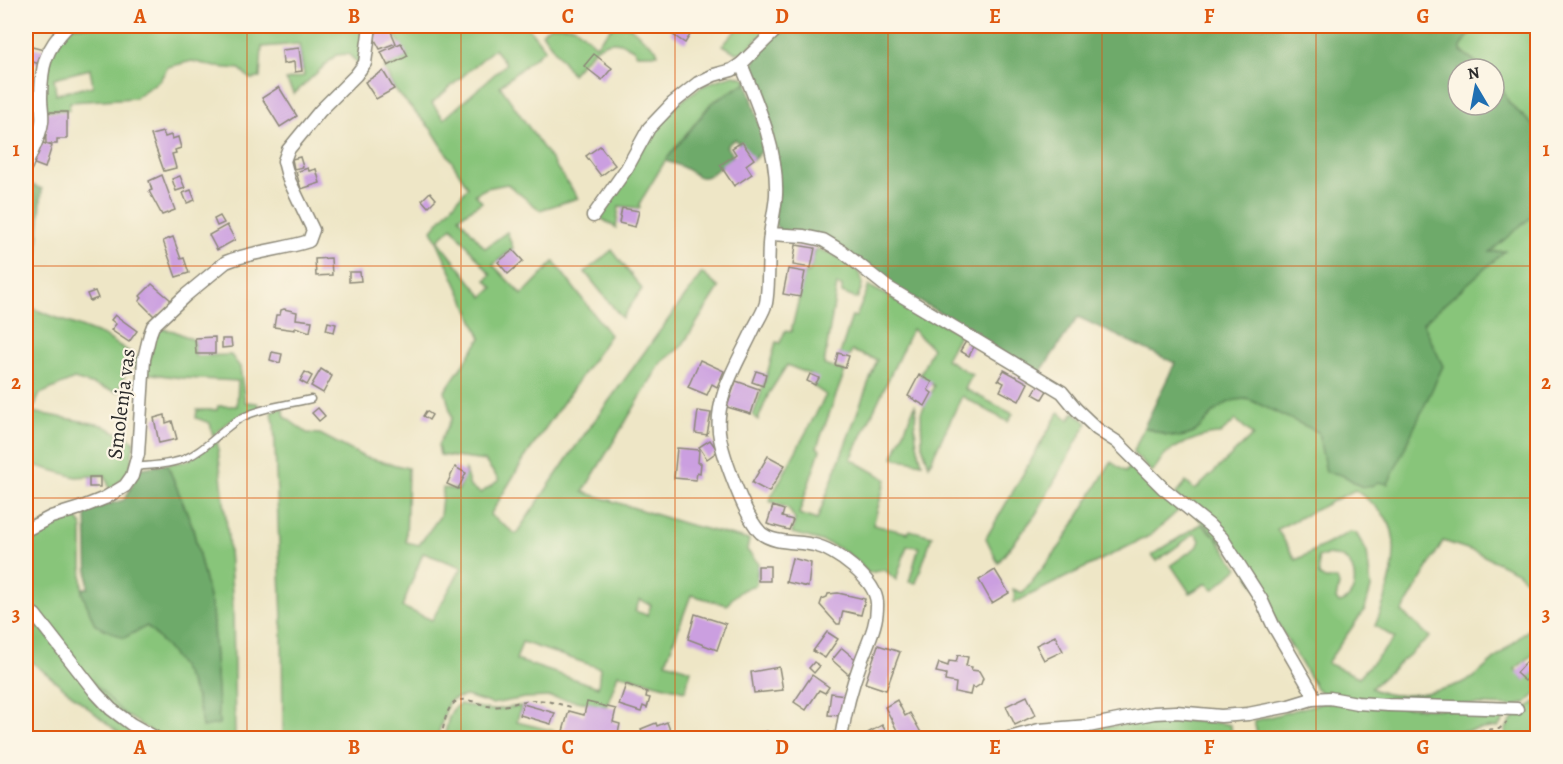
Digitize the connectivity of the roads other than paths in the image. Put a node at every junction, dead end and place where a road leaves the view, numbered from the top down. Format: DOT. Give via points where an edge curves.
graph roads {
  1 [pos="68,26"];
  2 [pos="370,26"];
  3 [pos="780,26"];
  4 [pos="741,64"];
  5 [pos="26,166"];
  6 [pos="593,216"];
  7 [pos="770,234"];
  8 [pos="311,399"];
  9 [pos="135,467"];
  10 [pos="26,530"];
  11 [pos="26,609"];
  12 [pos="1312,699"];
  13 [pos="1516,708"];
  14 [pos="156,738"];
  15 [pos="841,738"];
  16 [pos="1009,738"];
  1 -- 5 [label="street" via="44,60 42,121"];
  2 -- 9 [label="street, Smolenja vas" via="365,63 288,150 285,161 290,180 313,230 309,241 225,262 153,326 144,359"];
  3 -- 4 [label="street"];
  4 -- 6 [label="street" via="698,83 673,103 649,128"];
  4 -- 7 [label="street" via="765,127 775,171"];
  7 -- 12 [label="street" via="823,240 886,286 1062,392 1097,429 1117,442 1222,538 1261,599 1312,692"];
  7 -- 15 [label="street" via="766,304 725,388 719,436 744,505 763,535 829,550 870,583 876,594 875,626 851,694"];
  8 -- 9 [label="lane" via="244,417 183,460"];
  9 -- 10 [label="street, Smolenja vas" via="125,486 116,493"];
  11 -- 14 [label="street" via="111,709"];
  12 -- 13 [label="street"];
  12 -- 16 [label="street" via="1248,714 1154,713"];
}
